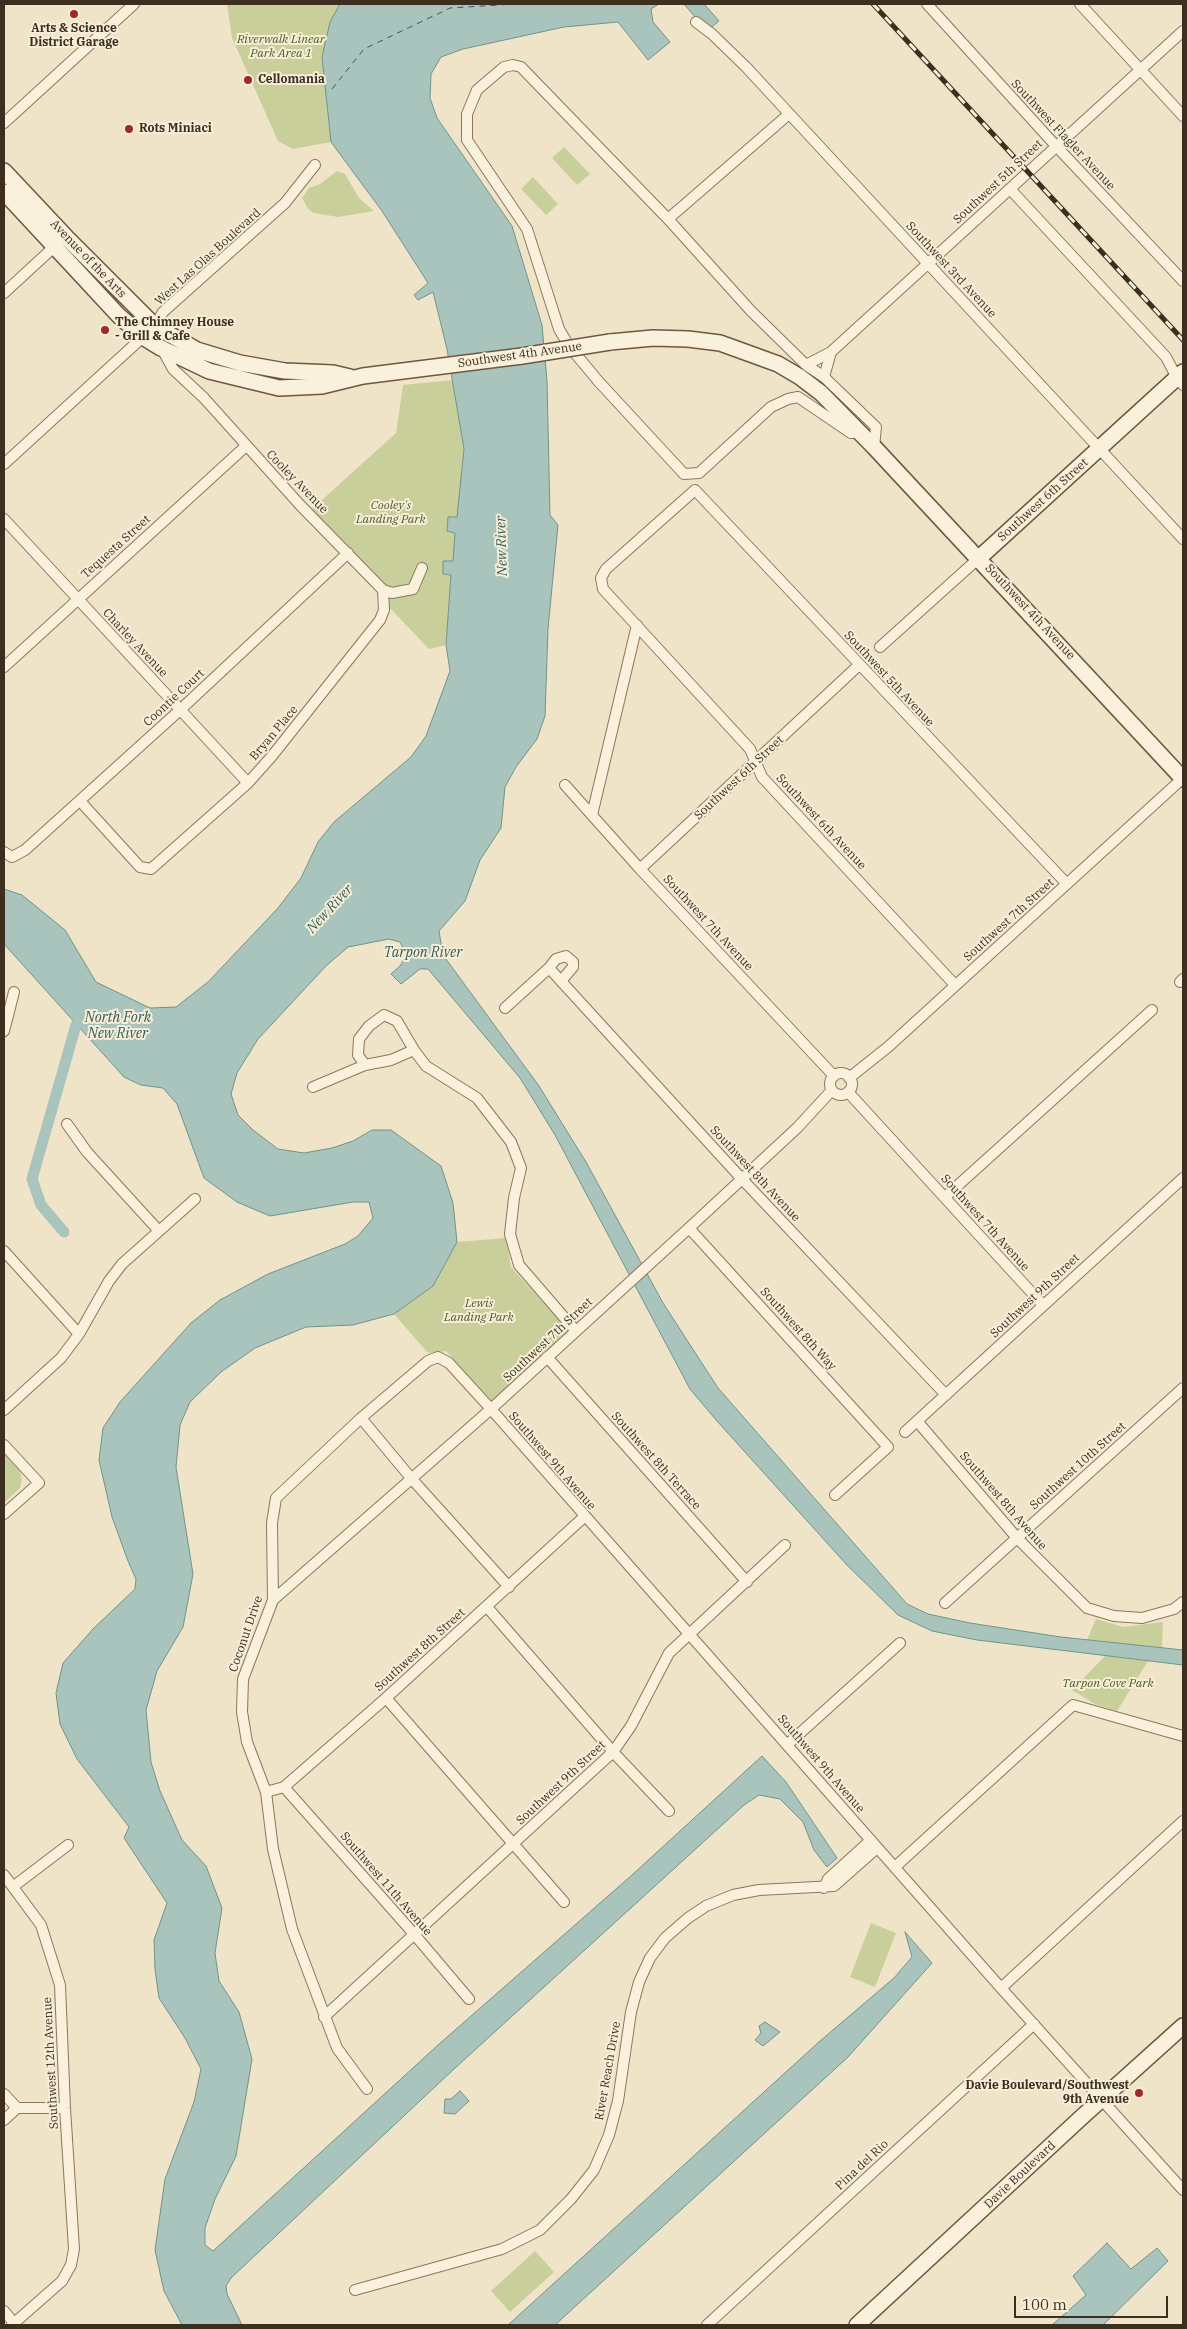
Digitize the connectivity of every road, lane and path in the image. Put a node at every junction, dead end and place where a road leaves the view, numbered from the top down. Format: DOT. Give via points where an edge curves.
graph roads {
  1 [pos="134,4"];
  2 [pos="927,4"];
  3 [pos="1080,4"];
  4 [pos="696,22"];
  5 [pos="1183,31"];
  6 [pos="1141,70"];
  7 [pos="789,114"];
  8 [pos="1183,116"];
  9 [pos="4,124"];
  10 [pos="1056,146"];
  11 [pos="315,165"];
  12 [pos="4,171"];
  13 [pos="1010,189"];
  14 [pos="4,192"];
  15 [pos="668,219"];
  16 [pos="54,247"];
  17 [pos="929,264"];
  18 [pos="1183,281"];
  19 [pos="4,293"];
  20 [pos="155,326"];
  21 [pos="142,337"];
  22 [pos="161,348"];
  23 [pos="831,352"];
  24 [pos="806,365"];
  25 [pos="358,377"];
  26 [pos="824,377"];
  27 [pos="1181,378"];
  28 [pos="860,433"];
  29 [pos="246,446"];
  30 [pos="874,447"];
  31 [pos="1100,448"];
  32 [pos="4,464"];
  33 [pos="4,519"];
  34 [pos="1183,539"];
  35 [pos="348,553"];
  36 [pos="979,558"];
  37 [pos="422,568"];
  38 [pos="601,578"];
  39 [pos="383,590"];
  40 [pos="77,599"];
  41 [pos="638,625"];
  42 [pos="880,647"];
  43 [pos="859,665"];
  44 [pos="4,667"];
  45 [pos="180,710"];
  46 [pos="756,762"];
  47 [pos="1183,778"];
  48 [pos="248,783"];
  49 [pos="566,785"];
  50 [pos="80,801"];
  51 [pos="592,815"];
  52 [pos="8,855"];
  53 [pos="640,869"];
  54 [pos="1067,884"];
  55 [pos="549,968"];
  56 [pos="561,981"];
  57 [pos="955,985"];
  58 [pos="14,992"];
  59 [pos="505,1008"];
  60 [pos="1152,1010"];
  61 [pos="4,1030"];
  62 [pos="414,1050"];
  63 [pos="365,1064"];
  64 [pos="834,1076"];
  65 [pos="849,1078"];
  66 [pos="313,1087"];
  67 [pos="832,1090"];
  68 [pos="848,1092"];
  69 [pos="67,1124"];
  70 [pos="741,1178"];
  71 [pos="1183,1178"];
  72 [pos="945,1197"];
  73 [pos="195,1199"];
  74 [pos="689,1228"];
  75 [pos="159,1232"];
  76 [pos="4,1252"];
  77 [pos="1043,1305"];
  78 [pos="575,1330"];
  79 [pos="79,1334"];
  80 [pos="438,1357"];
  81 [pos="547,1357"];
  82 [pos="1183,1388"];
  83 [pos="946,1395"];
  84 [pos="491,1409"];
  85 [pos="4,1410"];
  86 [pos="361,1418"];
  87 [pos="917,1421"];
  88 [pos="905,1432"];
  89 [pos="4,1445"];
  90 [pos="411,1478"];
  91 [pos="835,1495"];
  92 [pos="4,1514"];
  93 [pos="584,1517"];
  94 [pos="1016,1538"];
  95 [pos="785,1545"];
  96 [pos="746,1582"];
  97 [pos="509,1587"];
  98 [pos="274,1600"];
  99 [pos="1183,1602"];
  100 [pos="945,1603"];
  101 [pos="487,1607"];
  102 [pos="689,1633"];
  103 [pos="900,1643"];
  104 [pos="386,1698"];
  105 [pos="1183,1736"];
  106 [pos="788,1744"];
  107 [pos="614,1752"];
  108 [pos="284,1787"];
  109 [pos="266,1792"];
  110 [pos="669,1810"];
  111 [pos="1183,1821"];
  112 [pos="515,1844"];
  113 [pos="874,1844"];
  114 [pos="68,1845"];
  115 [pos="896,1866"];
  116 [pos="4,1875"];
  117 [pos="14,1886"];
  118 [pos="564,1902"];
  119 [pos="414,1934"];
  120 [pos="1001,1988"];
  121 [pos="469,1999"];
  122 [pos="324,2017"];
  123 [pos="1034,2024"];
  124 [pos="1183,2026"];
  125 [pos="367,2089"];
  126 [pos="4,2094"];
  127 [pos="1103,2098"];
  128 [pos="17,2108"];
  129 [pos="65,2108"];
  130 [pos="4,2120"];
  131 [pos="1183,2190"];
  132 [pos="355,2290"];
  133 [pos="4,2311"];
  134 [pos="13,2324"];
  135 [pos="707,2325"];
  136 [pos="857,2325"];
  1 -- 9 [label="street"];
  2 -- 10 [label="street, Southwest Flagler Avenue"];
  3 -- 6 [label="street"];
  4 -- 7 [label="street, Southwest 3rd Avenue" via="746,67"];
  5 -- 6 [label="street, Southwest 5th Street"];
  6 -- 8 [label="street"];
  6 -- 10 [label="street, Southwest 5th Street"];
  7 -- 15 [label="street"];
  7 -- 17 [label="street, Southwest 3rd Avenue"];
  10 -- 13 [label="street, Southwest 5th Street"];
  10 -- 18 [label="street, Southwest Flagler Avenue"];
  11 -- 20 [label="street, West Las Olas Boulevard" via="285,203 164,312"];
  12 -- 20 [label="main road, Avenue of the Arts"];
  13 -- 17 [label="street, Southwest 5th Street"];
  13 -- 27 [label="street" via="1166,357"];
  14 -- 16 [label="main road, Avenue of the Arts"];
  15 -- 24 [label="street"];
  15 -- 28 [label="street" via="521,67 504,67 477,90 467,114 467,140 527,229 559,328 569,346 611,396 684,474 699,473 772,407 788,398 798,397 851,433"];
  16 -- 19 [label="street"];
  16 -- 21 [label="main road, Avenue of the Arts"];
  17 -- 23 [label="street, Southwest 5th Street"];
  17 -- 31 [label="street, Southwest 3rd Avenue"];
  20 -- 21 [label="street, West Las Olas Boulevard"];
  20 -- 25 [label="main road, Avenue of the Arts" via="197,350 240,363 285,371"];
  21 -- 22 [label="main road, Southwest 4th Avenue"];
  21 -- 32 [label="street, West Las Olas Boulevard"];
  22 -- 25 [label="main road, Southwest 4th Avenue" via="209,371 279,388 322,386"];
  22 -- 29 [label="street, Cooley Avenue" via="173,369 204,398"];
  23 -- 24 [label="street, Southwest 5th Street"];
  23 -- 26 [label="street"];
  24 -- 26 [label="street"];
  25 -- 28 [label="main road, Southwest 4th Avenue, bridge" via="610,342 688,339 720,343 778,364 820,393"];
  26 -- 30 [label="street" via="876,427"];
  27 -- 31 [label="main road, Southwest 6th Street"];
  28 -- 30 [label="main road, Southwest 4th Avenue"];
  29 -- 35 [label="street, Cooley Avenue"];
  29 -- 40 [label="street, Tequesta Street"];
  30 -- 36 [label="main road, Southwest 4th Avenue"];
  31 -- 34 [label="street, Southwest 3rd Avenue"];
  31 -- 36 [label="main road, Southwest 6th Street"];
  33 -- 40 [label="street, Charley Avenue"];
  35 -- 39 [label="street, Cooley Avenue"];
  35 -- 45 [label="street, Coontie Court"];
  36 -- 42 [label="street, Southwest 6th Street"];
  36 -- 47 [label="main road, Southwest 4th Avenue"];
  37 -- 39 [label="street" via="412,589 392,593"];
  38 -- 41 [label="street, Southwest 6th Avenue" via="603,589"];
  38 -- 43 [label="street, Southwest 5th Avenue" via="606,568 694,490"];
  39 -- 48 [label="street, Bryan Place" via="384,610 380,620"];
  40 -- 44 [label="street, Tequesta Street"];
  40 -- 45 [label="street, Charley Avenue"];
  41 -- 46 [label="street, Southwest 6th Avenue" via="750,749"];
  41 -- 51 [label="street"];
  43 -- 46 [label="street, Southwest 6th Street"];
  43 -- 54 [label="street, Southwest 5th Avenue"];
  45 -- 48 [label="street, Charley Avenue"];
  45 -- 50 [label="street, Coontie Court"];
  46 -- 53 [label="street, Southwest 6th Street"];
  46 -- 57 [label="street, Southwest 6th Avenue" via="762,777"];
  47 -- 54 [label="street, Southwest 7th Street"];
  48 -- 50 [label="street, Bryan Place" via="151,869 140,867"];
  49 -- 51 [label="street, Southwest 7th Avenue"];
  50 -- 52 [label="street, Coontie Court" via="25,850"];
  51 -- 53 [label="street, Southwest 7th Avenue"];
  53 -- 64 [label="street, Southwest 7th Avenue"];
  54 -- 57 [label="street, Southwest 7th Street"];
  55 -- 56 [label="street, Southwest 8th Avenue"];
  55 -- 56 [label="street" via="558,958 566,956 570,959 573,967"];
  55 -- 59 [label="street"];
  56 -- 70 [label="street, Southwest 8th Avenue"];
  57 -- 65 [label="street, Southwest 7th Street"];
  58 -- 61 [label="street"];
  60 -- 72 [label="street"];
  62 -- 63 [label="street" via="391,1060"];
  62 -- 63 [label="street" via="397,1021 384,1015 359,1038 358,1055"];
  62 -- 78 [label="street" via="426,1066 477,1098 511,1142 521,1168 510,1234 519,1265"];
  63 -- 66 [label="street"];
  64 -- 65 [label="street" via="843,1074"];
  64 -- 67 [label="street" via="830,1084"];
  65 -- 68 [label="street"];
  67 -- 68 [label="street" via="840,1095"];
  67 -- 70 [label="street, Southwest 7th Street" via="797,1128"];
  68 -- 72 [label="street, Southwest 7th Avenue"];
  69 -- 75 [label="street" via="87,1152"];
  70 -- 74 [label="street, Southwest 7th Street"];
  70 -- 83 [label="street, Southwest 8th Avenue"];
  71 -- 77 [label="street, Southwest 9th Street"];
  72 -- 77 [label="street, Southwest 7th Avenue"];
  73 -- 75 [label="street"];
  74 -- 78 [label="street, Southwest 7th Street"];
  74 -- 91 [label="street, Southwest 8th Way" via="888,1447"];
  75 -- 79 [label="street" via="122,1264"];
  76 -- 79 [label="street"];
  77 -- 83 [label="street, Southwest 9th Street"];
  78 -- 81 [label="street, Southwest 7th Street"];
  79 -- 85 [label="street" via="55,1365"];
  80 -- 84 [label="street, Southwest 9th Avenue" via="449,1363"];
  80 -- 86 [label="street, Coconut Drive" via="428,1361"];
  81 -- 84 [label="street, Southwest 7th Street"];
  81 -- 96 [label="street, Southwest 8th Terrace"];
  82 -- 94 [label="street, Southwest 10th Street"];
  83 -- 87 [label="street, Southwest 9th Street"];
  84 -- 90 [label="street, Southwest 7th Street"];
  84 -- 93 [label="street, Southwest 9th Avenue"];
  86 -- 90 [label="street"];
  86 -- 98 [label="street, Coconut Drive" via="276,1498 272,1524"];
  87 -- 88 [label="street, Southwest 9th Street"];
  87 -- 94 [label="street, Southwest 8th Avenue"];
  89 -- 92 [label="street" via="39,1483"];
  90 -- 97 [label="street"];
  90 -- 98 [label="street, Southwest 7th Street"];
  93 -- 97 [label="street, Southwest 8th Street"];
  93 -- 102 [label="street, Southwest 9th Avenue"];
  94 -- 99 [label="street, Southwest 8th Avenue" via="1087,1608 1114,1616 1142,1618 1174,1609"];
  94 -- 100 [label="street, Southwest 10th Street"];
  95 -- 96 [label="street, Southwest 9th Street"];
  96 -- 102 [label="street, Southwest 9th Street"];
  97 -- 101 [label="street, Southwest 8th Street"];
  98 -- 109 [label="street, Coconut Drive" via="243,1679 242,1712 247,1742"];
  101 -- 104 [label="street, Southwest 8th Street"];
  101 -- 107 [label="street"];
  102 -- 106 [label="street, Southwest 9th Avenue"];
  102 -- 107 [label="street, Southwest 9th Street" via="669,1653"];
  103 -- 106 [label="street"];
  104 -- 108 [label="street, Southwest 8th Street"];
  104 -- 112 [label="street"];
  105 -- 115 [label="street" via="1073,1705"];
  106 -- 113 [label="street, Southwest 9th Avenue"];
  107 -- 110 [label="street"];
  107 -- 112 [label="street, Southwest 9th Street"];
  108 -- 109 [label="street, Southwest 8th Street"];
  108 -- 119 [label="street, Southwest 11th Avenue"];
  109 -- 122 [label="street, Coconut Drive" via="273,1849 292,1929"];
  111 -- 120 [label="street"];
  112 -- 118 [label="street"];
  112 -- 119 [label="street, Southwest 9th Street"];
  113 -- 115 [label="street, Southwest 9th Avenue"];
  113 -- 132 [label="street, River Reach Drive" via="828,1879 824,1888 759,1890 733,1895 706,1906 665,1938 650,1958 639,1982 610,2135 594,2170 540,2230 502,2249"];
  114 -- 117 [label="street"];
  115 -- 120 [label="street, Southwest 9th Avenue"];
  116 -- 117 [label="street, Southwest 12th Avenue"];
  117 -- 129 [label="street, Southwest 12th Avenue" via="40,1925 60,1985"];
  119 -- 121 [label="street, Southwest 11th Avenue"];
  119 -- 122 [label="street, Southwest 9th Street"];
  120 -- 123 [label="street, Southwest 9th Avenue"];
  122 -- 125 [label="street, Coconut Drive" via="337,2048"];
  123 -- 127 [label="street, Southwest 9th Avenue"];
  123 -- 135 [label="street, Pina del Rio"];
  124 -- 127 [label="main road, Davie Boulevard"];
  126 -- 128 [label="street"];
  127 -- 131 [label="street, Southwest 9th Avenue"];
  127 -- 136 [label="main road, Davie Boulevard"];
  128 -- 129 [label="street"];
  128 -- 130 [label="street"];
  129 -- 134 [label="street, Southwest 12th Avenue" via="74,2249 71,2265 62,2281"];
  133 -- 134 [label="street"];
}
